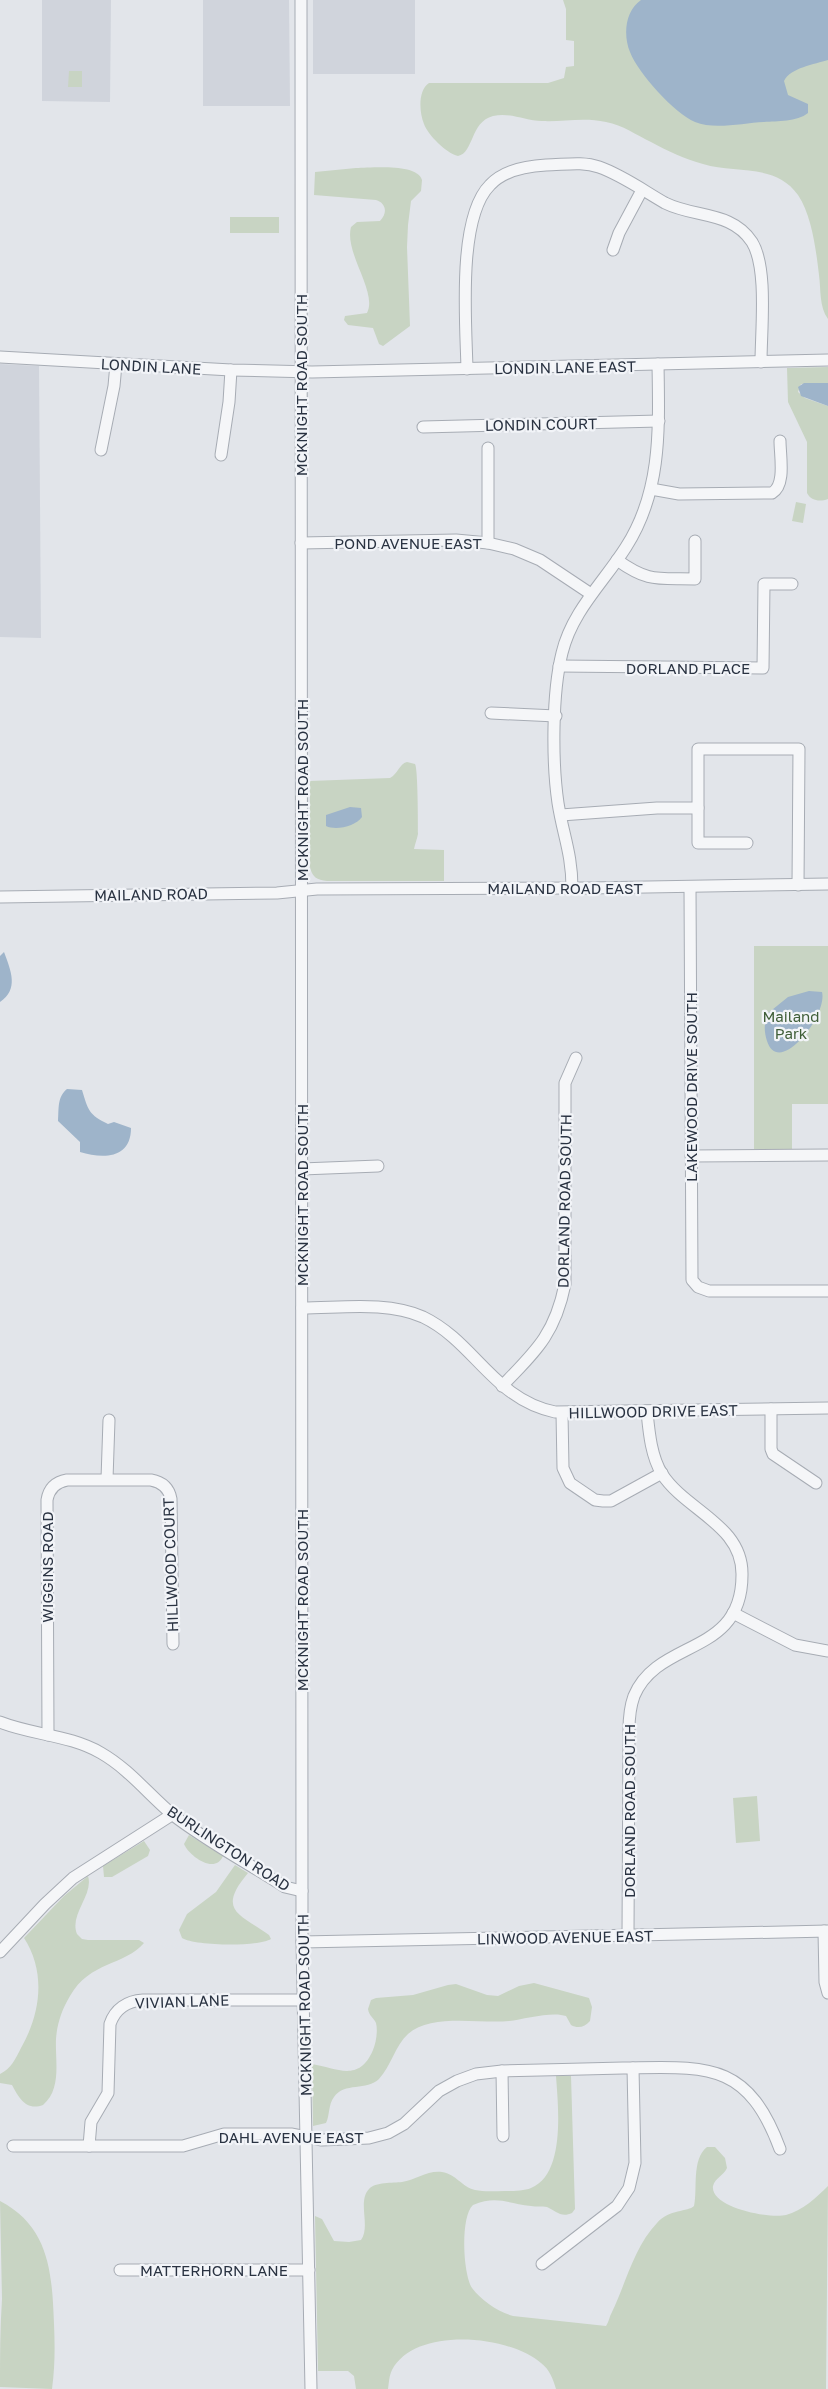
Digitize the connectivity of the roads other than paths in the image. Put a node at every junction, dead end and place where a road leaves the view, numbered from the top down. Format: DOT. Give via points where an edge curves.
graph roads {
  1 [pos="301,0"];
  2 [pos="642,190"];
  3 [pos="613,250"];
  4 [pos="0,357"];
  5 [pos="828,360"];
  6 [pos="761,362"];
  7 [pos="116,364"];
  8 [pos="658,364"];
  9 [pos="467,369"];
  10 [pos="231,370"];
  11 [pos="301,372"];
  12 [pos="659,421"];
  13 [pos="423,427"];
  14 [pos="780,441"];
  15 [pos="488,448"];
  16 [pos="101,450"];
  17 [pos="221,454"];
  18 [pos="651,489"];
  19 [pos="695,541"];
  20 [pos="302,542"];
  21 [pos="488,543"];
  22 [pos="617,560"];
  23 [pos="792,584"];
  24 [pos="591,594"];
  25 [pos="559,666"];
  26 [pos="491,713"];
  27 [pos="556,716"];
  28 [pos="698,808"];
  29 [pos="560,815"];
  30 [pos="747,843"];
  31 [pos="828,884"];
  32 [pos="798,885"];
  33 [pos="690,887"];
  34 [pos="572,888"];
  35 [pos="302,891"];
  36 [pos="0,897"];
  37 [pos="576,1058"];
  38 [pos="828,1155"];
  39 [pos="691,1156"];
  40 [pos="378,1166"];
  41 [pos="302,1169"];
  42 [pos="828,1291"];
  43 [pos="302,1308"];
  44 [pos="502,1386"];
  45 [pos="828,1408"];
  46 [pos="770,1409"];
  47 [pos="647,1412"];
  48 [pos="562,1413"];
  49 [pos="109,1420"];
  50 [pos="662,1473"];
  51 [pos="107,1480"];
  52 [pos="816,1483"];
  53 [pos="733,1612"];
  54 [pos="173,1644"];
  55 [pos="828,1652"];
  56 [pos="0,1722"];
  57 [pos="48,1735"];
  58 [pos="173,1814"];
  59 [pos="302,1891"];
  60 [pos="826,1931"];
  61 [pos="628,1936"];
  62 [pos="302,1942"];
  63 [pos="0,1952"];
  64 [pos="828,1993"];
  65 [pos="303,2000"];
  66 [pos="633,2068"];
  67 [pos="502,2070"];
  68 [pos="503,2136"];
  69 [pos="306,2137"];
  70 [pos="13,2146"];
  71 [pos="89,2146"];
  72 [pos="780,2149"];
  73 [pos="542,2264"];
  74 [pos="120,2270"];
  75 [pos="309,2270"];
  76 [pos="311,2389"];
  1 -- 11 [label="street, MCKNIGHT ROAD SOUTH"];
  2 -- 3 [label="street"];
  2 -- 6 [label="street" via="679,209 726,219 749,238 761,270"];
  2 -- 9 [label="street" via="604,169 584,164 520,169 492,183 477,204 472,224 465,284"];
  4 -- 7 [label="street, LONDIN LANE"];
  5 -- 6 [label="street, LONDIN LANE EAST"];
  6 -- 8 [label="street, LONDIN LANE EAST"];
  7 -- 10 [label="street, LONDIN LANE"];
  7 -- 16 [label="street"];
  8 -- 9 [label="street, LONDIN LANE EAST"];
  8 -- 12 [label="street"];
  9 -- 11 [label="street, LONDIN LANE EAST"];
  10 -- 11 [label="street, LONDIN LANE"];
  10 -- 17 [label="street"];
  11 -- 20 [label="street, MCKNIGHT ROAD SOUTH"];
  12 -- 13 [label="street, LONDIN COURT"];
  12 -- 18 [label="street" via="657,460"];
  14 -- 18 [label="street" via="780,484 772,493 679,494"];
  15 -- 21 [label="street"];
  18 -- 22 [label="street" via="639,524"];
  19 -- 22 [label="street" via="695,579 647,577"];
  20 -- 21 [label="street, POND AVENUE EAST" via="456,540"];
  20 -- 35 [label="street, MCKNIGHT ROAD SOUTH"];
  21 -- 24 [label="street, POND AVENUE EAST" via="540,560"];
  22 -- 24 [label="street"];
  23 -- 25 [label="street, DORLAND PLACE" via="764,584 764,668"];
  24 -- 25 [label="street" via="571,626"];
  25 -- 27 [label="street"];
  26 -- 27 [label="street"];
  27 -- 29 [label="street" via="555,774"];
  28 -- 29 [label="street"];
  28 -- 30 [label="street" via="698,843"];
  28 -- 32 [label="street" via="698,749 799,749"];
  29 -- 34 [label="street" via="571,856"];
  31 -- 32 [label="street, MAILAND ROAD EAST"];
  32 -- 33 [label="street, MAILAND ROAD EAST"];
  33 -- 34 [label="street, MAILAND ROAD EAST"];
  33 -- 39 [label="street, LAKEWOOD DRIVE SOUTH"];
  34 -- 35 [label="street, MAILAND ROAD EAST" via="317,888"];
  35 -- 36 [label="street, MAILAND ROAD"];
  35 -- 41 [label="street, MCKNIGHT ROAD SOUTH"];
  37 -- 44 [label="street, DORLAND ROAD SOUTH" via="565,1083 565,1278 562,1299 545,1339"];
  38 -- 39 [label="street"];
  39 -- 42 [label="street, LAKEWOOD DRIVE SOUTH" via="691,1273 696,1286 712,1291"];
  40 -- 41 [label="street"];
  41 -- 43 [label="street, MCKNIGHT ROAD SOUTH"];
  43 -- 44 [label="street, HILLWOOD DRIVE EAST" via="385,1308 418,1315 448,1335"];
  43 -- 59 [label="street, MCKNIGHT ROAD SOUTH"];
  44 -- 48 [label="street, HILLWOOD DRIVE EAST" via="527,1403"];
  45 -- 46 [label="street, HILLWOOD DRIVE EAST"];
  46 -- 47 [label="street, HILLWOOD DRIVE EAST"];
  46 -- 52 [label="street" via="773,1454"];
  47 -- 48 [label="street, HILLWOOD DRIVE EAST"];
  47 -- 50 [label="street, DORLAND ROAD SOUTH" via="653,1452"];
  48 -- 50 [label="street" via="565,1476 595,1500 611,1501"];
  49 -- 51 [label="street"];
  50 -- 53 [label="street, DORLAND ROAD SOUTH" via="674,1490 713,1521 740,1555 742,1577 739,1600"];
  51 -- 54 [label="street, HILLWOOD COURT" via="157,1481 170,1494"];
  51 -- 57 [label="street, WIGGINS ROAD" via="61,1481 48,1494"];
  53 -- 55 [label="street" via="795,1645"];
  53 -- 61 [label="street, DORLAND ROAD SOUTH" via="724,1627 713,1636 654,1670 634,1697 629,1730"];
  56 -- 57 [label="street, BURLINGTON ROAD"];
  57 -- 58 [label="street, BURLINGTON ROAD" via="87,1746 115,1762"];
  58 -- 59 [label="street, BURLINGTON ROAD" via="285,1887"];
  58 -- 63 [label="street" via="73,1878"];
  59 -- 62 [label="street, MCKNIGHT ROAD SOUTH"];
  60 -- 61 [label="street, LINWOOD AVENUE EAST"];
  60 -- 64 [label="street" via="825,1982"];
  61 -- 62 [label="street, LINWOOD AVENUE EAST"];
  62 -- 65 [label="street, MCKNIGHT ROAD SOUTH"];
  65 -- 69 [label="street, MCKNIGHT ROAD SOUTH"];
  65 -- 71 [label="street, VIVIAN LANE" via="143,2000 125,2004 110,2024 108,2093 91,2122"];
  66 -- 67 [label="street, DAHL AVENUE EAST"];
  66 -- 72 [label="street, DAHL AVENUE EAST" via="695,2068 728,2078 748,2092 761,2107"];
  66 -- 73 [label="street" via="635,2163 629,2188 617,2206"];
  67 -- 68 [label="street"];
  67 -- 69 [label="street, DAHL AVENUE EAST" via="476,2074 451,2084 404,2124 382,2134 357,2139"];
  69 -- 71 [label="street, DAHL AVENUE EAST" via="224,2134 182,2146"];
  69 -- 75 [label="street, MCKNIGHT ROAD SOUTH"];
  70 -- 71 [label="street, DAHL AVENUE EAST"];
  74 -- 75 [label="street, MATTERHORN LANE"];
  75 -- 76 [label="street, MCKNIGHT ROAD SOUTH"];
}
